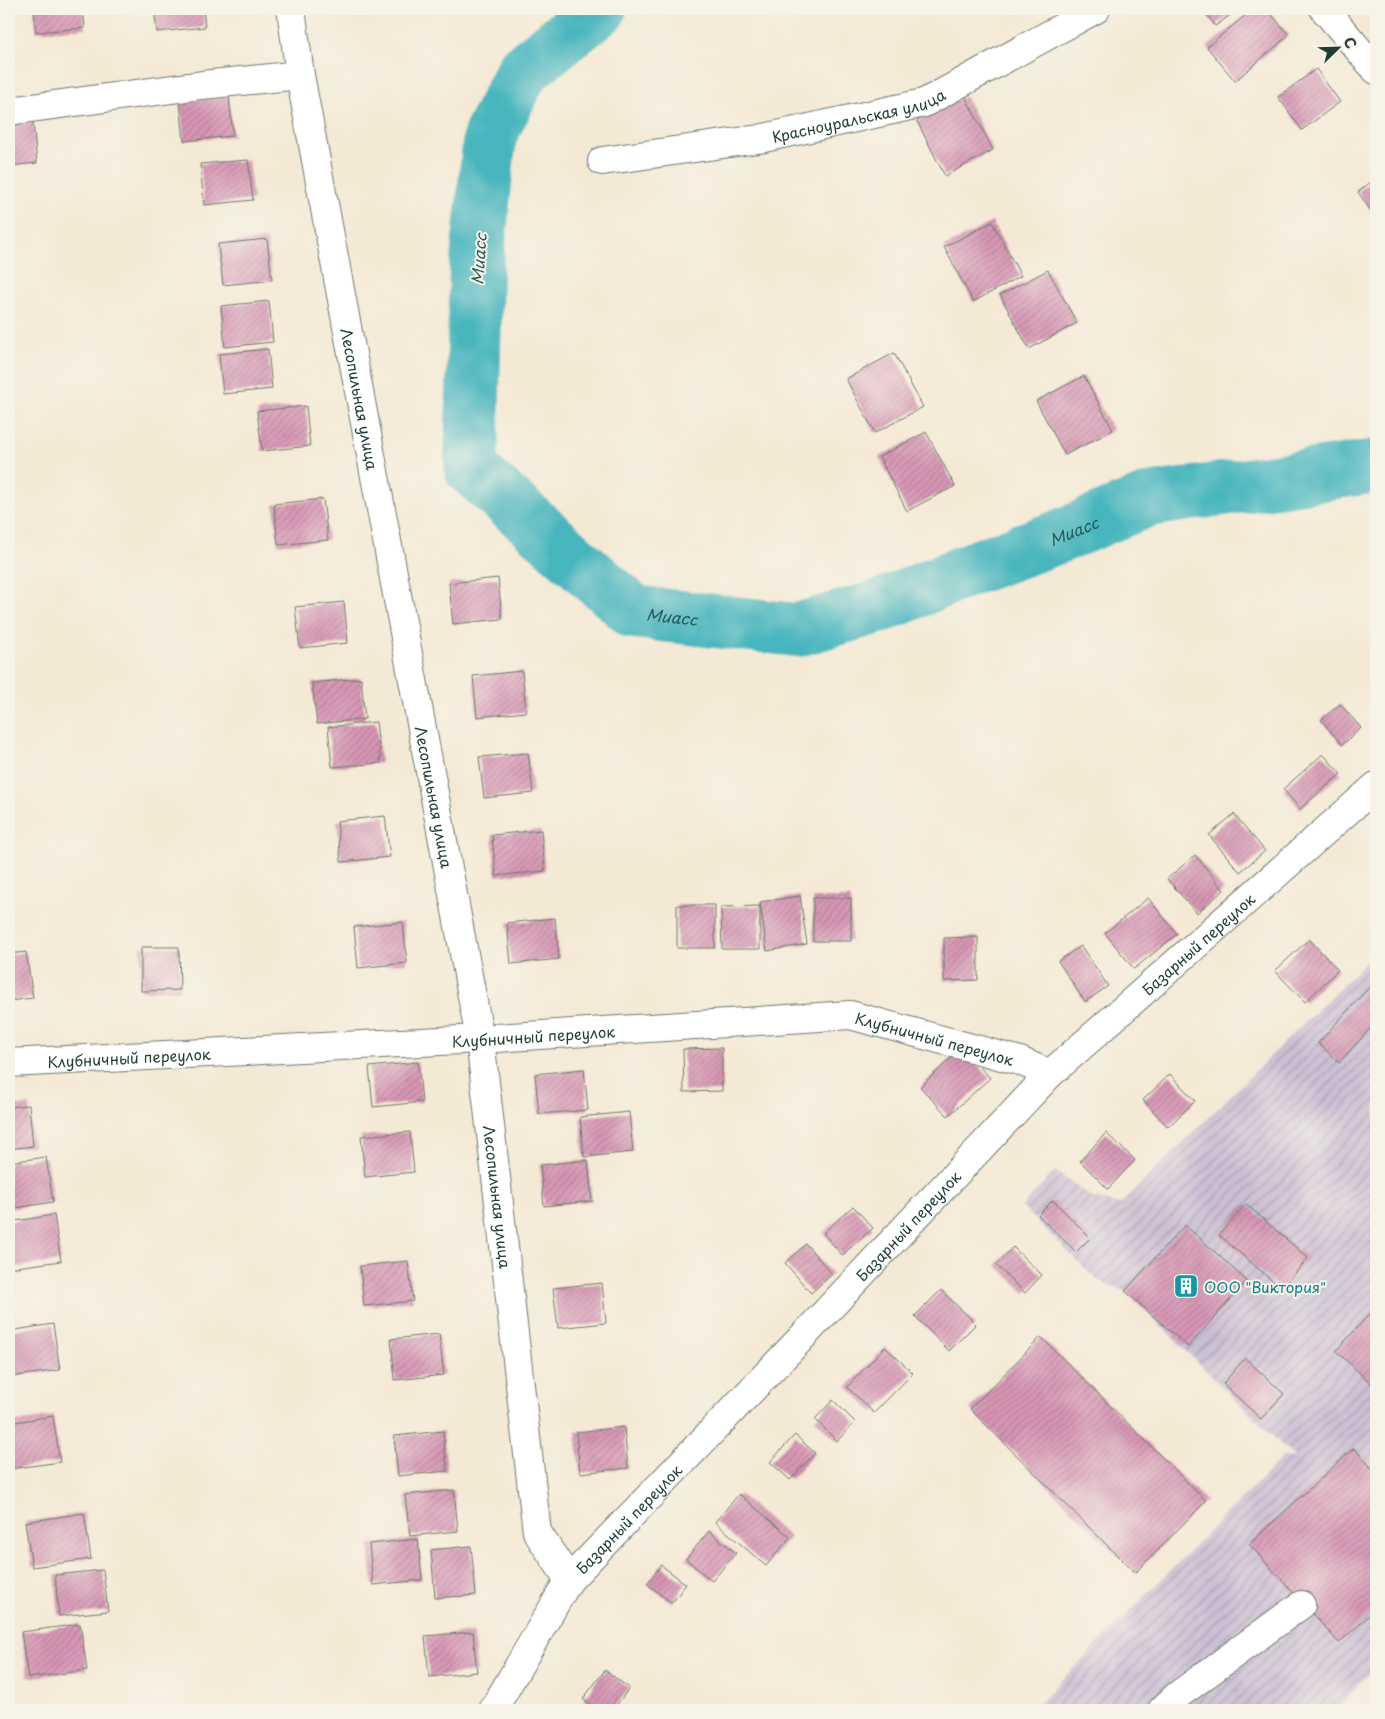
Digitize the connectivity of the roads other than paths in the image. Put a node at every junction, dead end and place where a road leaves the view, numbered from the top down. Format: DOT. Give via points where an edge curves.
graph roads {
  1 [pos="291,9"];
  2 [pos="1096,9"];
  3 [pos="1324,9"];
  4 [pos="1376,70"];
  5 [pos="300,75"];
  6 [pos="9,111"];
  7 [pos="602,161"];
  8 [pos="1376,786"];
  9 [pos="480,1039"];
  10 [pos="9,1063"];
  11 [pos="1050,1074"];
  12 [pos="569,1580"];
  13 [pos="1301,1606"];
  14 [pos="493,1710"];
  15 [pos="1162,1710"];
  1 -- 5 [label="street, Лесопильная улица"];
  2 -- 7 [label="street, Красноуральская улица" via="924,103 759,139"];
  3 -- 4 [label="street"];
  5 -- 6 [label="street"];
  5 -- 9 [label="street, Лесопильная улица"];
  8 -- 11 [label="street, Базарный переулок"];
  9 -- 10 [label="street, Клубничный переулок"];
  9 -- 11 [label="street, Клубничный переулок" via="850,1015 1020,1061"];
  9 -- 12 [label="street, Лесопильная улица" via="536,1532"];
  11 -- 12 [label="street, Базарный переулок"];
  12 -- 14 [label="street, Базарный переулок"];
  13 -- 15 [label="street"];
}
